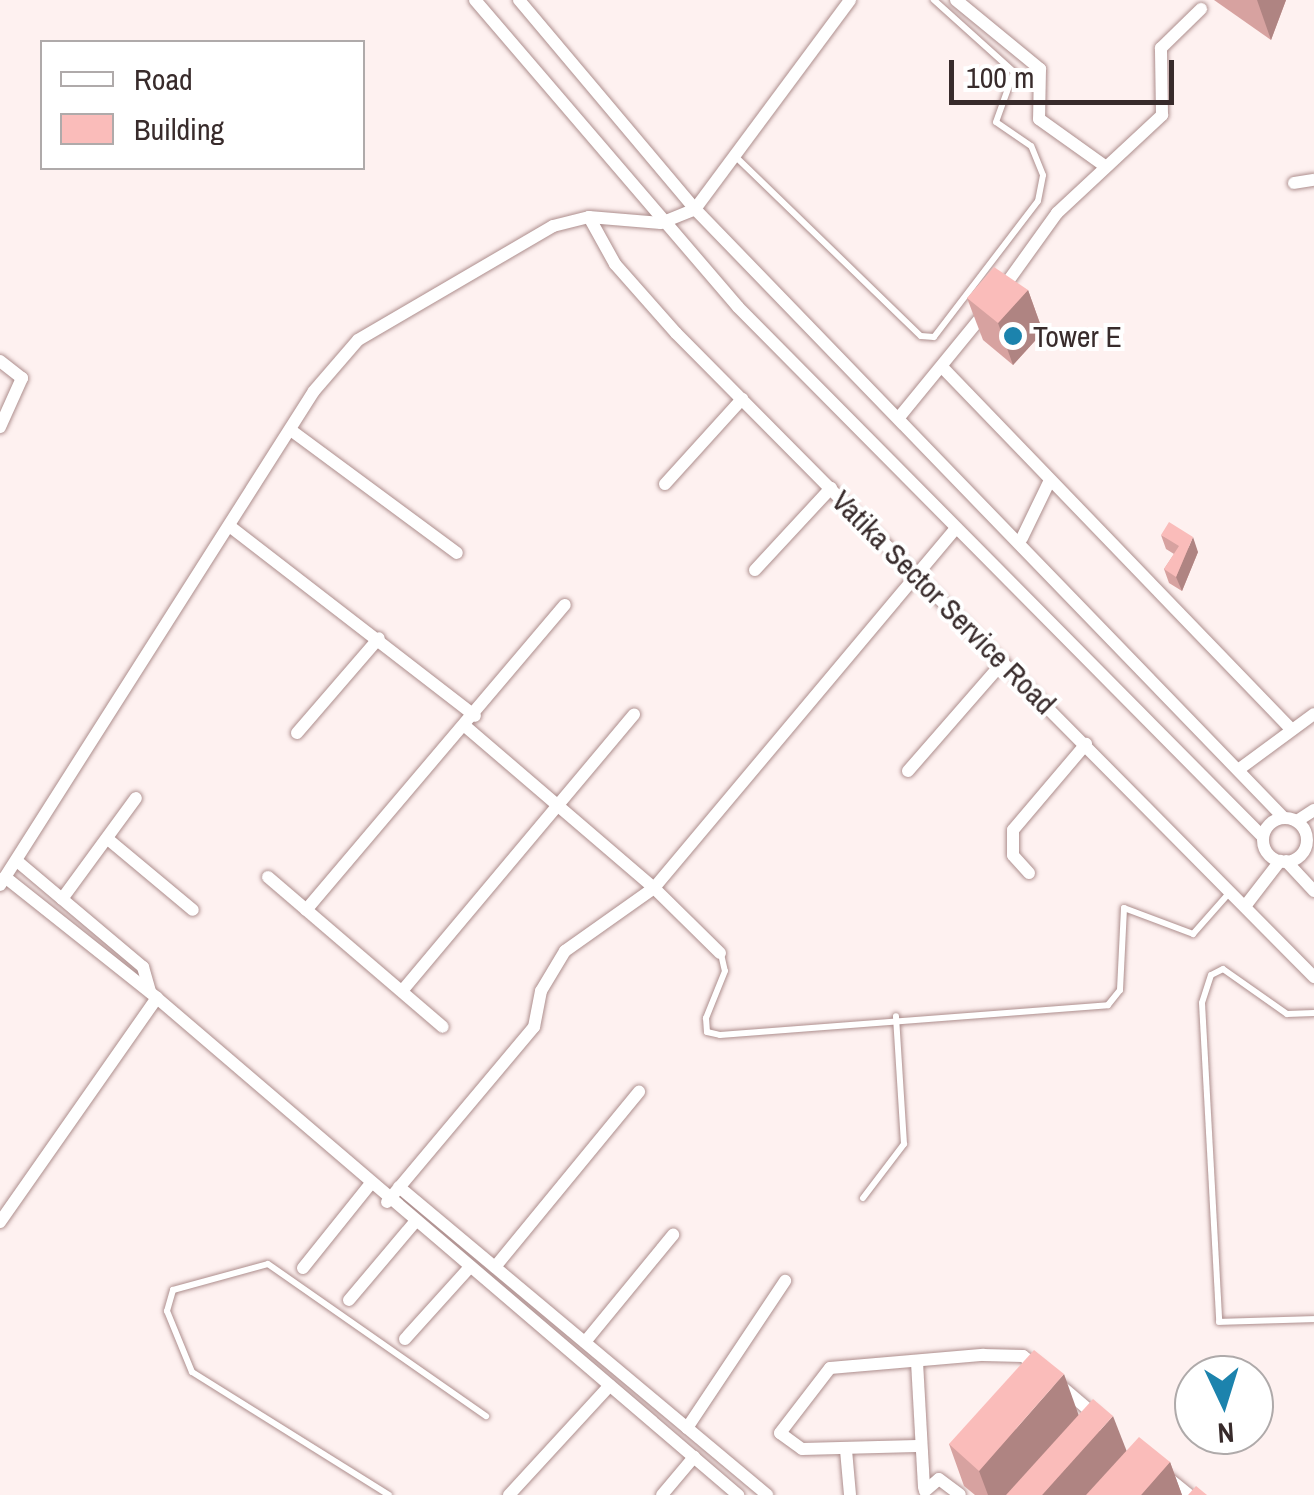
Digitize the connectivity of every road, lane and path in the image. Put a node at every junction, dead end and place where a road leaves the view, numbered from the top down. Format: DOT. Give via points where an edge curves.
graph roads {
  1 [pos="475,0"];
  2 [pos="519,0"];
  3 [pos="850,0"];
  4 [pos="934,0"];
  5 [pos="956,0"];
  6 [pos="1201,9"];
  7 [pos="735,156"];
  8 [pos="1106,167"];
  9 [pos="1314,180"];
  10 [pos="1294,183"];
  11 [pos="695,209"];
  12 [pos="589,217"];
  13 [pos="661,223"];
  14 [pos="0,361"];
  15 [pos="944,369"];
  16 [pos="742,398"];
  17 [pos="901,414"];
  18 [pos="0,427"];
  19 [pos="292,431"];
  20 [pos="1050,480"];
  21 [pos="665,484"];
  22 [pos="831,488"];
  23 [pos="232,528"];
  24 [pos="955,530"];
  25 [pos="1022,538"];
  26 [pos="457,553"];
  27 [pos="755,570"];
  28 [pos="917,574"];
  29 [pos="565,604"];
  30 [pos="379,638"];
  31 [pos="1003,662"];
  32 [pos="1314,714"];
  33 [pos="634,715"];
  34 [pos="471,722"];
  35 [pos="1291,730"];
  36 [pos="298,733"];
  37 [pos="1086,744"];
  38 [pos="1238,770"];
  39 [pos="908,771"];
  40 [pos="136,798"];
  41 [pos="558,810"];
  42 [pos="1314,810"];
  43 [pos="1290,819"];
  44 [pos="1263,837"];
  45 [pos="108,840"];
  46 [pos="1310,842"];
  47 [pos="17,861"];
  48 [pos="1283,861"];
  49 [pos="1029,873"];
  50 [pos="268,877"];
  51 [pos="3,881"];
  52 [pos="654,888"];
  53 [pos="1231,891"];
  54 [pos="1314,891"];
  55 [pos="62,899"];
  56 [pos="1246,905"];
  57 [pos="193,910"];
  58 [pos="306,910"];
  59 [pos="720,953"];
  60 [pos="1314,977"];
  61 [pos="402,992"];
  62 [pos="153,995"];
  63 [pos="1314,1013"];
  64 [pos="896,1016"];
  65 [pos="443,1028"];
  66 [pos="639,1092"];
  67 [pos="370,1183"];
  68 [pos="399,1187"];
  69 [pos="862,1198"];
  70 [pos="388,1202"];
  71 [pos="0,1222"];
  72 [pos="414,1224"];
  73 [pos="673,1235"];
  74 [pos="495,1267"];
  75 [pos="303,1268"];
  76 [pos="468,1268"];
  77 [pos="785,1280"];
  78 [pos="349,1300"];
  79 [pos="1314,1318"];
  80 [pos="405,1340"];
  81 [pos="585,1342"];
  82 [pos="917,1362"];
  83 [pos="610,1385"];
  84 [pos="1094,1414"];
  85 [pos="486,1416"];
  86 [pos="1108,1426"];
  87 [pos="688,1428"];
  88 [pos="1083,1428"];
  89 [pos="917,1446"];
  90 [pos="846,1450"];
  91 [pos="694,1457"];
  92 [pos="1148,1460"];
  93 [pos="925,1492"];
  94 [pos="389,1495"];
  95 [pos="510,1495"];
  96 [pos="662,1495"];
  97 [pos="738,1495"];
  98 [pos="767,1495"];
  99 [pos="850,1495"];
  100 [pos="960,1495"];
  101 [pos="1189,1495"];
  1 -- 13 [label="street"];
  2 -- 11 [label="street"];
  3 -- 7 [label="street"];
  4 -- 7 [label="lane" via="1014,72 996,122 1030,146 1042,176 1038,201 934,337 921,336"];
  5 -- 8 [label="street" via="1040,69 1039,120"];
  6 -- 8 [label="street" via="1162,48 1162,115"];
  7 -- 11 [label="street"];
  8 -- 15 [label="street" via="1057,213"];
  9 -- 10 [label="street"];
  11 -- 13 [label="street"];
  11 -- 17 [label="street"];
  12 -- 13 [label="street"];
  12 -- 16 [label="street, Vatika Sector Service Road" via="615,264"];
  12 -- 19 [label="street" via="553,226 371,328 314,391"];
  13 -- 24 [label="street"];
  14 -- 18 [label="street" via="22,378"];
  15 -- 17 [label="street"];
  15 -- 20 [label="street"];
  16 -- 21 [label="street"];
  16 -- 22 [label="street, Vatika Sector Service Road"];
  17 -- 25 [label="street"];
  19 -- 23 [label="street"];
  19 -- 26 [label="street"];
  20 -- 25 [label="street"];
  20 -- 35 [label="street"];
  22 -- 27 [label="street"];
  22 -- 28 [label="street, Vatika Sector Service Road"];
  23 -- 30 [label="street"];
  23 -- 47 [label="street"];
  24 -- 28 [label="street"];
  24 -- 44 [label="street"];
  25 -- 38 [label="street"];
  28 -- 31 [label="street, Vatika Sector Service Road"];
  28 -- 52 [label="street"];
  29 -- 34 [label="street"];
  30 -- 34 [label="street"];
  30 -- 36 [label="street"];
  31 -- 37 [label="street, Vatika Sector Service Road"];
  31 -- 39 [label="street"];
  32 -- 35 [label="street"];
  33 -- 41 [label="street"];
  34 -- 41 [label="street"];
  34 -- 58 [label="street"];
  35 -- 38 [label="street"];
  37 -- 49 [label="street" via="1013,830 1013,855"];
  37 -- 53 [label="street, Vatika Sector Service Road"];
  38 -- 43 [label="street"];
  40 -- 45 [label="street"];
  41 -- 52 [label="street"];
  41 -- 61 [label="street"];
  42 -- 43 [label="street"];
  43 -- 44 [label="street"];
  43 -- 46 [label="street"];
  44 -- 48 [label="street"];
  45 -- 55 [label="street"];
  45 -- 57 [label="street"];
  46 -- 48 [label="street"];
  47 -- 51 [label="street"];
  47 -- 55 [label="street"];
  48 -- 54 [label="street"];
  48 -- 56 [label="street"];
  50 -- 58 [label="street"];
  51 -- 62 [label="street"];
  52 -- 59 [label="street"];
  52 -- 68 [label="street" via="565,951 540,991 534,1027"];
  53 -- 56 [label="street, Vatika Sector Service Road"];
  53 -- 64 [label="lane" via="1193,934 1124,908 1116,1002"];
  55 -- 62 [label="street" via="143,967"];
  56 -- 60 [label="street, Vatika Sector Service Road"];
  58 -- 61 [label="street"];
  59 -- 64 [label="lane" via="726,970 707,1032"];
  61 -- 65 [label="street"];
  62 -- 67 [label="street"];
  62 -- 71 [label="street"];
  63 -- 79 [label="lane" via="1287,1014 1223,970 1211,974 1202,1003 1219,1322"];
  64 -- 69 [label="lane" via="904,1144"];
  66 -- 74 [label="street"];
  67 -- 70 [label="street"];
  67 -- 75 [label="street"];
  68 -- 70 [label="street"];
  68 -- 74 [label="street"];
  70 -- 72 [label="street"];
  72 -- 76 [label="street"];
  72 -- 78 [label="street"];
  73 -- 81 [label="street"];
  74 -- 81 [label="street"];
  76 -- 80 [label="street"];
  76 -- 83 [label="street"];
  77 -- 87 [label="street"];
  81 -- 87 [label="street"];
  82 -- 84 [label="street" via="1023,1356"];
  82 -- 89 [label="street"];
  82 -- 90 [label="street" via="830,1368 781,1429 791,1446"];
  83 -- 91 [label="street"];
  83 -- 95 [label="street"];
  84 -- 86 [label="street"];
  84 -- 88 [label="street"];
  85 -- 94 [label="lane" via="268,1264 173,1290 167,1311 192,1372"];
  87 -- 98 [label="street"];
  89 -- 90 [label="street"];
  89 -- 93 [label="street"];
  90 -- 99 [label="street"];
  91 -- 96 [label="street"];
  91 -- 97 [label="street"];
  92 -- 101 [label="street"];
  93 -- 100 [label="street" via="939,1479"];
}
